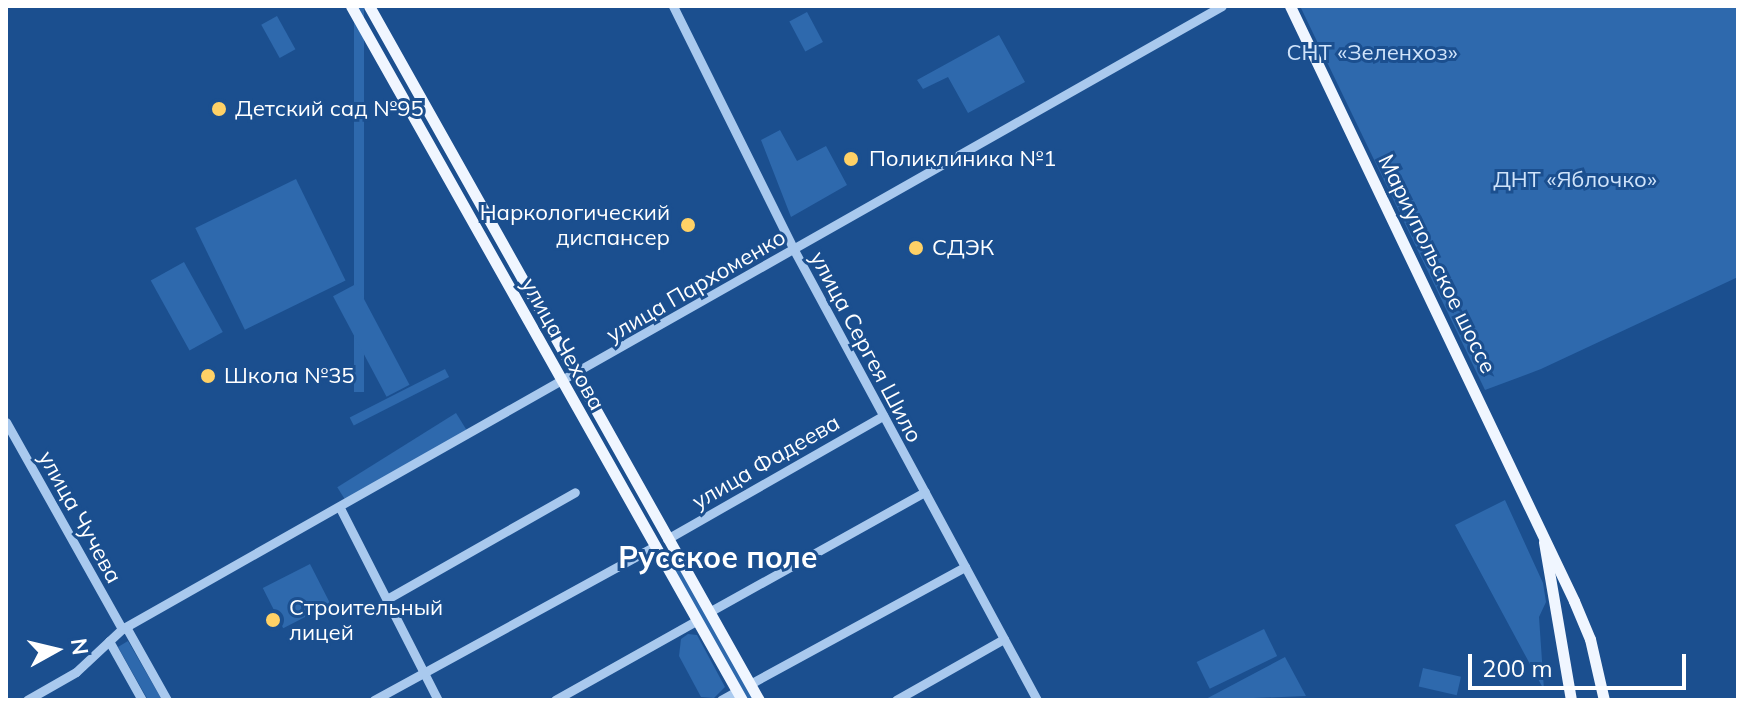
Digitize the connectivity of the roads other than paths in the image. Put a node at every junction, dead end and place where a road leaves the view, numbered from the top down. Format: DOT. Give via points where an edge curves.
graph roads {
  1 [pos="351,6"];
  2 [pos="369,6"];
  3 [pos="673,6"];
  4 [pos="1222,6"];
  5 [pos="1290,6"];
  6 [pos="794,250"];
  7 [pos="576,377"];
  8 [pos="562,384"];
  9 [pos="883,416"];
  10 [pos="6,422"];
  11 [pos="575,492"];
  12 [pos="925,492"];
  13 [pos="340,508"];
  14 [pos="667,539"];
  15 [pos="1544,541"];
  16 [pos="654,547"];
  17 [pos="965,567"];
  18 [pos="387,599"];
  19 [pos="709,612"];
  20 [pos="696,621"];
  21 [pos="124,628"];
  22 [pos="1004,639"];
  23 [pos="109,641"];
  24 [pos="424,672"];
  25 [pos="750,684"];
  26 [pos="739,696"];
  27 [pos="27,700"];
  28 [pos="142,700"];
  29 [pos="167,700"];
  30 [pos="374,700"];
  31 [pos="438,700"];
  32 [pos="555,700"];
  33 [pos="721,700"];
  34 [pos="759,700"];
  35 [pos="896,700"];
  36 [pos="1037,700"];
  37 [pos="1571,700"];
  38 [pos="1604,700"];
  1 -- 8 [label="main road, улица Чехова"];
  2 -- 7 [label="main road, улица Чехова"];
  3 -- 6 [label="street, улица Сергея Шило"];
  4 -- 6 [label="street, улица Пархоменко"];
  5 -- 15 [label="main road, Мариупольское шоссе"];
  6 -- 7 [label="street, улица Пархоменко"];
  6 -- 9 [label="street, улица Сергея Шило"];
  7 -- 8 [label="street, улица Пархоменко"];
  7 -- 14 [label="main road, улица Чехова"];
  8 -- 13 [label="street, улица Пархоменко"];
  8 -- 16 [label="main road, улица Чехова"];
  9 -- 12 [label="street, улица Сергея Шило"];
  9 -- 14 [label="street, улица Фадеева"];
  10 -- 21 [label="street, улица Чучева"];
  11 -- 18 [label="street"];
  12 -- 17 [label="street, улица Сергея Шило"];
  12 -- 19 [label="street"];
  13 -- 18 [label="street"];
  13 -- 21 [label="street, улица Пархоменко"];
  14 -- 16 [label="main road"];
  14 -- 19 [label="main road, улица Чехова"];
  15 -- 37 [label="main road, Мариупольское шоссе"];
  15 -- 38 [label="main road, Мариупольское шоссе" via="1590,639"];
  16 -- 20 [label="main road, улица Чехова"];
  16 -- 24 [label="street"];
  17 -- 22 [label="street, улица Сергея Шило"];
  17 -- 25 [label="street"];
  18 -- 24 [label="street"];
  19 -- 25 [label="main road, улица Чехова"];
  20 -- 26 [label="main road, улица Чехова"];
  20 -- 32 [label="street"];
  21 -- 23 [label="street, улица Пархоменко"];
  21 -- 29 [label="street, улица Чучева"];
  22 -- 35 [label="street"];
  22 -- 36 [label="street, улица Сергея Шило"];
  23 -- 27 [label="street, улица Пархоменко" via="76,672"];
  23 -- 28 [label="street"];
  24 -- 30 [label="street"];
  24 -- 31 [label="street"];
  25 -- 34 [label="main road, улица Чехова"];
  26 -- 33 [label="street"];
}
